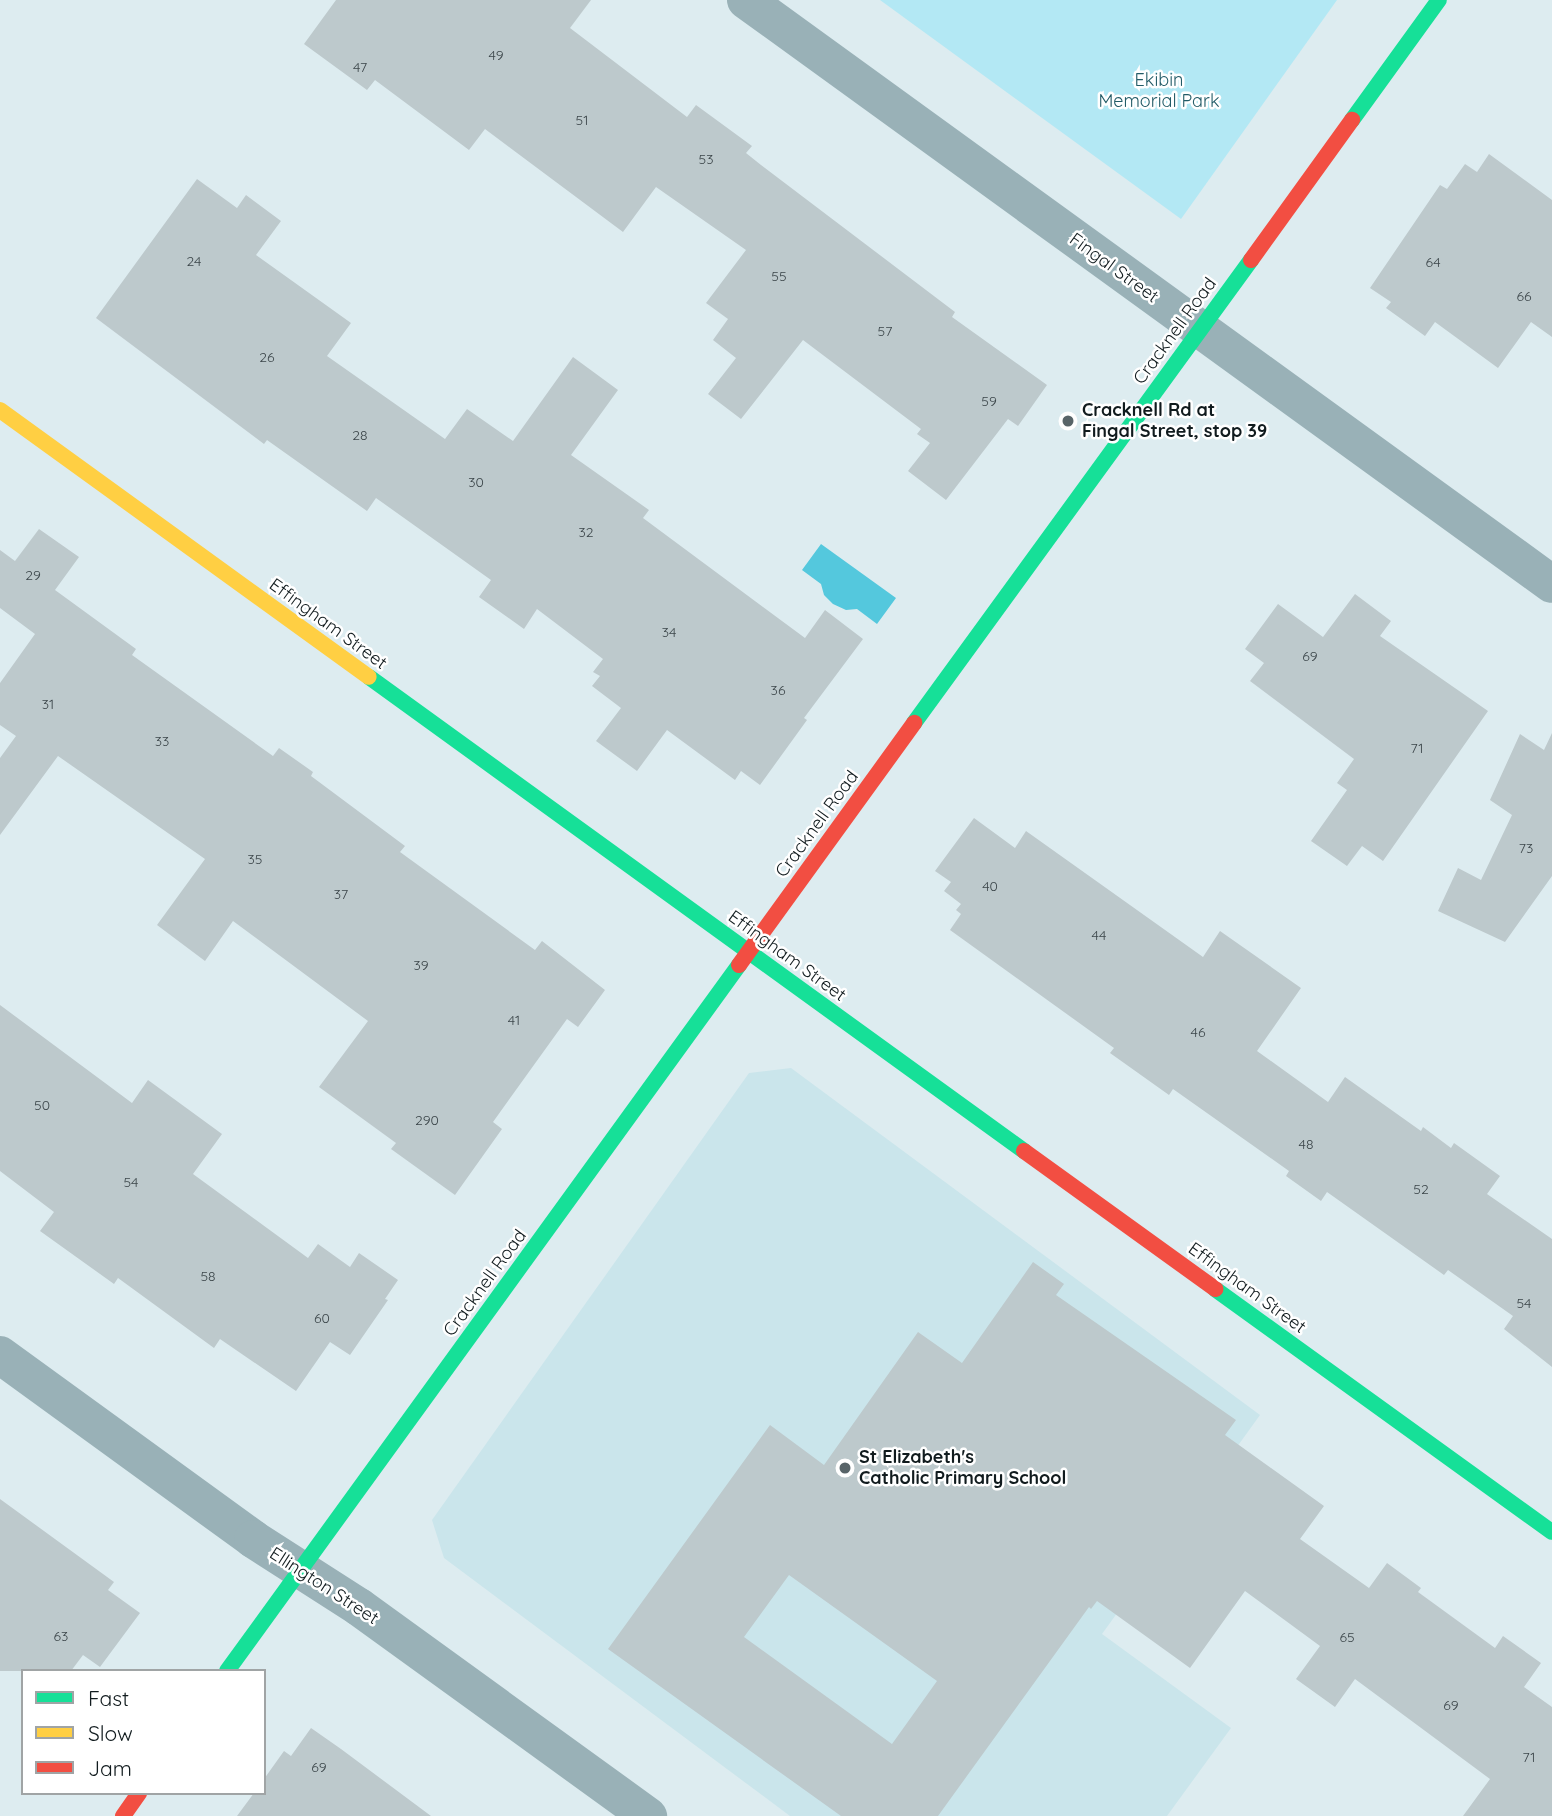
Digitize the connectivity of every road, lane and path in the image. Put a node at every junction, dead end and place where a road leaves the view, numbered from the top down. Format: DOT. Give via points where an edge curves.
graph roads {
  1 [pos="746,0"];
  2 [pos="1439,0"];
  3 [pos="1199,330"];
  4 [pos="0,410"];
  5 [pos="1552,584"];
  6 [pos="748,952"];
  7 [pos="0,1355"];
  8 [pos="1552,1532"];
  9 [pos="300,1569"];
  10 [pos="229,1669"];
  11 [pos="138,1795"];
  12 [pos="123,1816"];
  13 [pos="648,1816"];
  1 -- 3 [label="street, Fingal Street"];
  2 -- 3 [label="street, Cracknell Road"];
  3 -- 5 [label="street, Fingal Street"];
  3 -- 6 [label="street, Cracknell Road"];
  4 -- 6 [label="street, Effingham Street"];
  6 -- 8 [label="street, Effingham Street"];
  6 -- 9 [label="street, Cracknell Road"];
  7 -- 9 [label="street, Ellington Street"];
  9 -- 10 [label="street, Cracknell Road"];
  9 -- 13 [label="street, Ellington Street"];
  11 -- 12 [label="street"];
}
